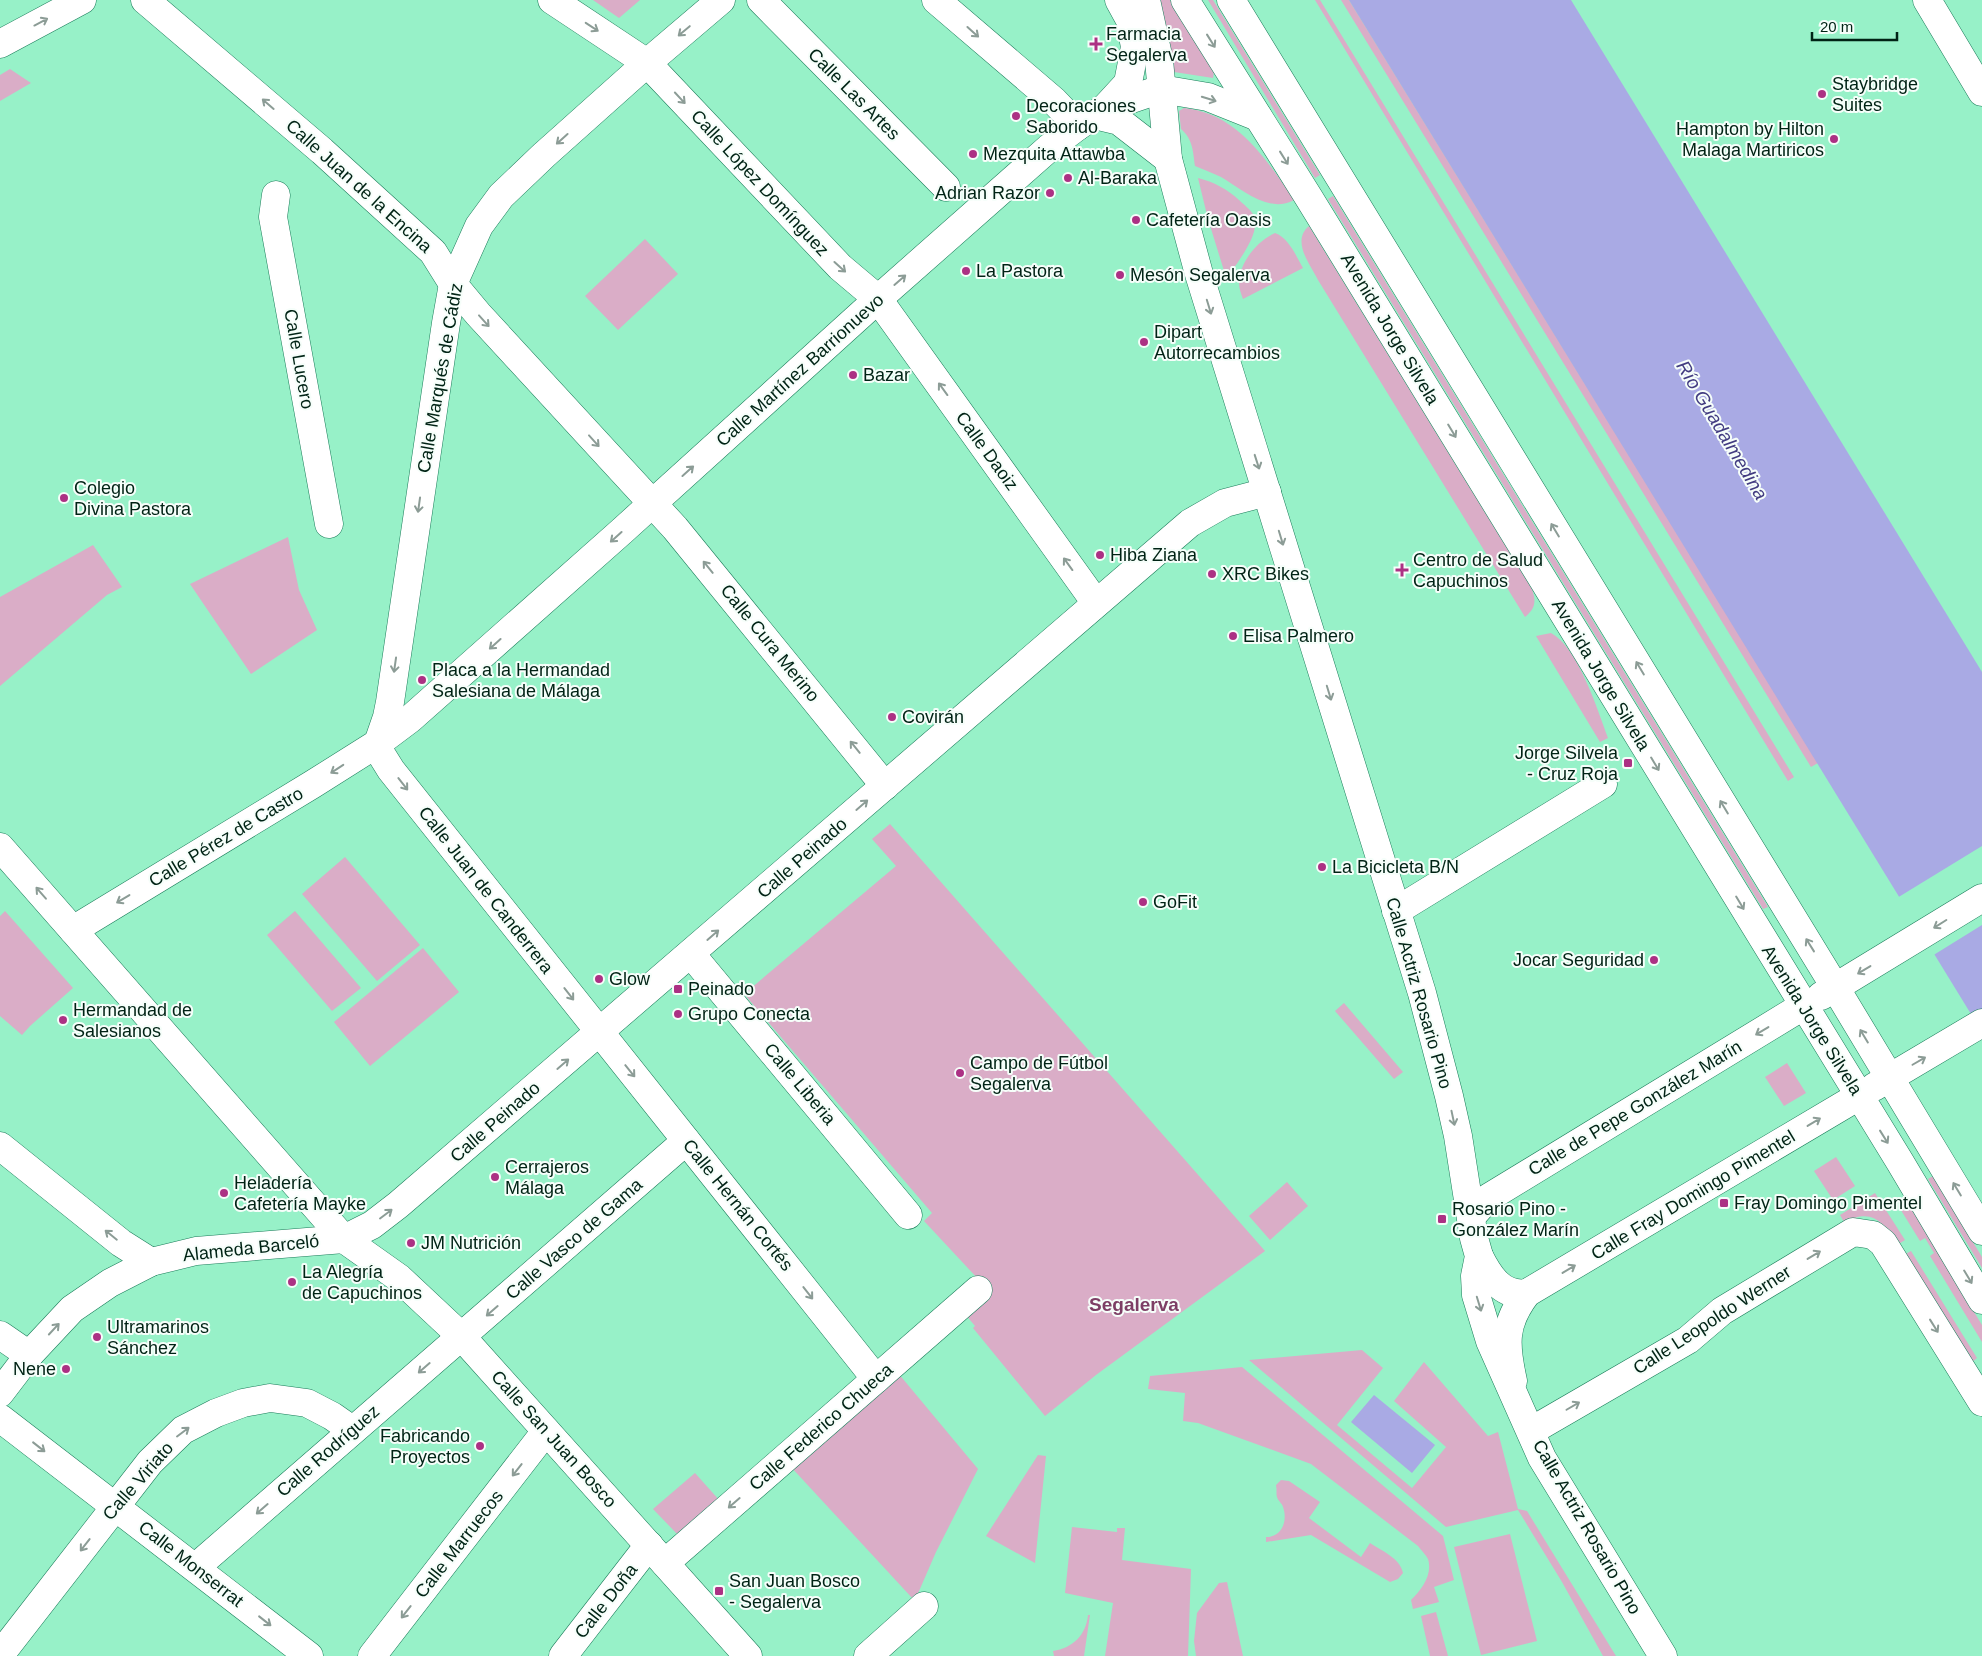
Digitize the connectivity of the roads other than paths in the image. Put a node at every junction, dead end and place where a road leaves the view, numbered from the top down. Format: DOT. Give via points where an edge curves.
graph roads {
  1 [pos="82,0"];
  2 [pos="144,0"];
  3 [pos="552,0"];
  4 [pos="721,0"];
  5 [pos="761,0"];
  6 [pos="936,0"];
  7 [pos="1119,0"];
  8 [pos="1146,0"];
  9 [pos="1185,0"];
  10 [pos="1231,0"];
  11 [pos="1927,0"];
  12 [pos="0,44"];
  13 [pos="646,63"];
  14 [pos="1161,89"];
  15 [pos="1982,92"];
  16 [pos="1093,116"];
  17 [pos="1258,117"];
  18 [pos="1168,159"];
  19 [pos="946,187"];
  20 [pos="276,194"];
  21 [pos="453,284"];
  22 [pos="878,299"];
  23 [pos="1267,492"];
  24 [pos="652,504"];
  25 [pos="329,524"];
  26 [pos="1096,603"];
  27 [pos="378,743"];
  28 [pos="1603,784"];
  29 [pos="885,786"];
  30 [pos="0,847"];
  31 [pos="1982,898"];
  32 [pos="1396,911"];
  33 [pos="73,930"];
  34 [pos="691,954"];
  35 [pos="1835,987"];
  36 [pos="1804,1006"];
  37 [pos="1982,1023"];
  38 [pos="600,1033"];
  39 [pos="1889,1078"];
  40 [pos="1859,1096"];
  41 [pos="686,1140"];
  42 [pos="0,1146"];
  43 [pos="908,1215"];
  44 [pos="1472,1216"];
  45 [pos="1982,1230"];
  46 [pos="344,1239"];
  47 [pos="1479,1256"];
  48 [pos="151,1262"];
  49 [pos="978,1290"];
  50 [pos="1527,1293"];
  51 [pos="1982,1300"];
  52 [pos="0,1335"];
  53 [pos="461,1336"];
  54 [pos="29,1355"];
  55 [pos="876,1379"];
  56 [pos="0,1393"];
  57 [pos="1516,1395"];
  58 [pos="1982,1402"];
  59 [pos="0,1418"];
  60 [pos="352,1430"];
  61 [pos="546,1431"];
  62 [pos="1531,1431"];
  63 [pos="115,1506"];
  64 [pos="657,1554"];
  65 [pos="196,1567"];
  66 [pos="924,1606"];
  67 [pos="0,1655"];
  68 [pos="309,1656"];
  69 [pos="372,1656"];
  70 [pos="564,1656"];
  71 [pos="748,1656"];
  72 [pos="868,1656"];
  73 [pos="1663,1656"];
  12 -- 1 [label="street, one-way"];
  21 -- 2 [label="street, Calle Juan de la Encina, one-way" via="433,252 417,237 315,145"];
  3 -- 13 [label="street, Calle López Domínguez, one-way"];
  4 -- 13 [label="street, Calle Marqués de Cádiz, one-way"];
  5 -- 19 [label="street, Calle Las Artes"];
  6 -- 16 [label="street, one-way" via="1054,102"];
  7 -- 16 [label="street" via="1130,20 1135,47 1128,83"];
  8 -- 14 [label="street, Calle Actriz Rosario Pino" via="1159,60"];
  9 -- 17 [label="street, Avenida Jorge Silvela, one-way"];
  35 -- 10 [label="street, Avenida Jorge Silvela, one-way"];
  11 -- 15 [label="street"];
  13 -- 21 [label="street, Calle Marqués de Cádiz, one-way" via="502,196 479,226"];
  13 -- 22 [label="street, Calle López Domínguez, one-way" via="840,267"];
  14 -- 16 [label="street, Calle Martínez Barrionuevo"];
  14 -- 17 [label="street, Calle Martínez Barrionuevo, one-way" via="1208,97"];
  14 -- 18 [label="street, Calle Actriz Rosario Pino"];
  16 -- 18 [label="street" via="1119,121"];
  22 -- 16 [label="street, Calle Martínez Barrionuevo, one-way" via="1049,148"];
  17 -- 36 [label="street, Avenida Jorge Silvela, one-way"];
  18 -- 23 [label="street, Calle Actriz Rosario Pino, one-way" via="1199,274"];
  20 -- 25 [label="street, Calle Lucero" via="273,217"];
  21 -- 24 [label="street, Calle Juan de la Encina, one-way"];
  21 -- 27 [label="street, Calle Marqués de Cádiz, one-way" via="390,702"];
  24 -- 22 [label="street, Calle Martínez Barrionuevo, one-way"];
  26 -- 22 [label="street, Calle Daoiz, one-way"];
  23 -- 26 [label="street, Calle Peinado" via="1225,503 1190,524"];
  23 -- 32 [label="street, Calle Actriz Rosario Pino, one-way"];
  24 -- 27 [label="street, Calle Martínez Barrionuevo, one-way" via="410,719"];
  29 -- 24 [label="street, Calle Cura Merino, one-way"];
  26 -- 29 [label="street, Calle Peinado"];
  27 -- 33 [label="street, Calle Pérez de Castro, one-way"];
  27 -- 38 [label="street, Calle Juan de Canderrera, one-way" via="391,770"];
  28 -- 32 [label="street"];
  34 -- 29 [label="street, Calle Peinado, one-way"];
  33 -- 30 [label="street, Calle San Juan Bosco, one-way"];
  31 -- 35 [label="street, Calle de Pepe González Marín, one-way"];
  32 -- 44 [label="street, Calle Actriz Rosario Pino, one-way" via="1449,1096"];
  33 -- 46 [label="street, Calle San Juan Bosco"];
  34 -- 38 [label="street, Calle Peinado"];
  34 -- 43 [label="street, Calle Liberia"];
  35 -- 36 [label="street, Calle de Pepe González Marín"];
  39 -- 35 [label="street, Avenida Jorge Silvela, one-way"];
  36 -- 40 [label="street, Avenida Jorge Silvela"];
  36 -- 44 [label="street, Calle de Pepe González Marín, one-way" via="1488,1198"];
  39 -- 37 [label="street, Calle Fray Domingo Pimentel, one-way"];
  38 -- 41 [label="street, Calle Hernán Cortés, one-way"];
  46 -- 38 [label="street, Calle Peinado, one-way" via="372,1225 398,1205"];
  39 -- 40 [label="street, Calle Fray Domingo Pimentel"];
  45 -- 39 [label="street, Avenida Jorge Silvela, one-way"];
  50 -- 40 [label="street, Calle Fray Domingo Pimentel, one-way"];
  40 -- 51 [label="street, Avenida Jorge Silvela, one-way"];
  41 -- 53 [label="street, Calle Vasco de Gama, one-way"];
  41 -- 55 [label="street, Calle Hernán Cortés, one-way"];
  48 -- 42 [label="street, one-way" via="121,1243"];
  44 -- 47 [label="street, Calle Actriz Rosario Pino"];
  46 -- 48 [label="street, Alameda Barceló" via="196,1251"];
  46 -- 53 [label="street, Calle San Juan Bosco" via="399,1278"];
  47 -- 50 [label="street, Calle Actriz Rosario Pino" via="1487,1273 1502,1288 1511,1293"];
  47 -- 57 [label="street, Calle Actriz Rosario Pino, one-way" via="1476,1295 1493,1348"];
  54 -- 48 [label="street, Alameda Barceló, one-way" via="72,1309 110,1283"];
  49 -- 55 [label="street, Calle Federico Chueca"];
  50 -- 57 [label="street, Calle Actriz Rosario Pino" via="1514,1314 1508,1335 1507,1353"];
  52 -- 54 [label="street"];
  53 -- 60 [label="street, Calle Rodríguez, one-way"];
  53 -- 61 [label="street, Calle San Juan Bosco"];
  54 -- 56 [label="street, Alameda Barceló"];
  55 -- 64 [label="street, Calle Federico Chueca, one-way"];
  57 -- 62 [label="street, Calle Actriz Rosario Pino"];
  62 -- 58 [label="street, Calle Leopoldo Werner, one-way" via="1688,1340 1722,1311 1853,1232 1873,1236 1883,1243"];
  59 -- 63 [label="street, Calle Monserrat, one-way"];
  63 -- 60 [label="street, Calle Viriato, one-way" via="150,1462 183,1430 243,1404 270,1398 307,1403"];
  60 -- 65 [label="street, Calle Rodríguez, one-way"];
  61 -- 64 [label="street, Calle San Juan Bosco"];
  61 -- 69 [label="street, Calle Marruecos, one-way"];
  62 -- 73 [label="street, Calle Actriz Rosario Pino" via="1542,1458"];
  63 -- 65 [label="street, Calle Monserrat"];
  63 -- 67 [label="street, Calle Viriato, one-way"];
  64 -- 70 [label="street, Calle Doña"];
  64 -- 71 [label="street, Calle San Juan Bosco"];
  65 -- 68 [label="street, Calle Monserrat, one-way"];
  66 -- 72 [label="street"];
}
